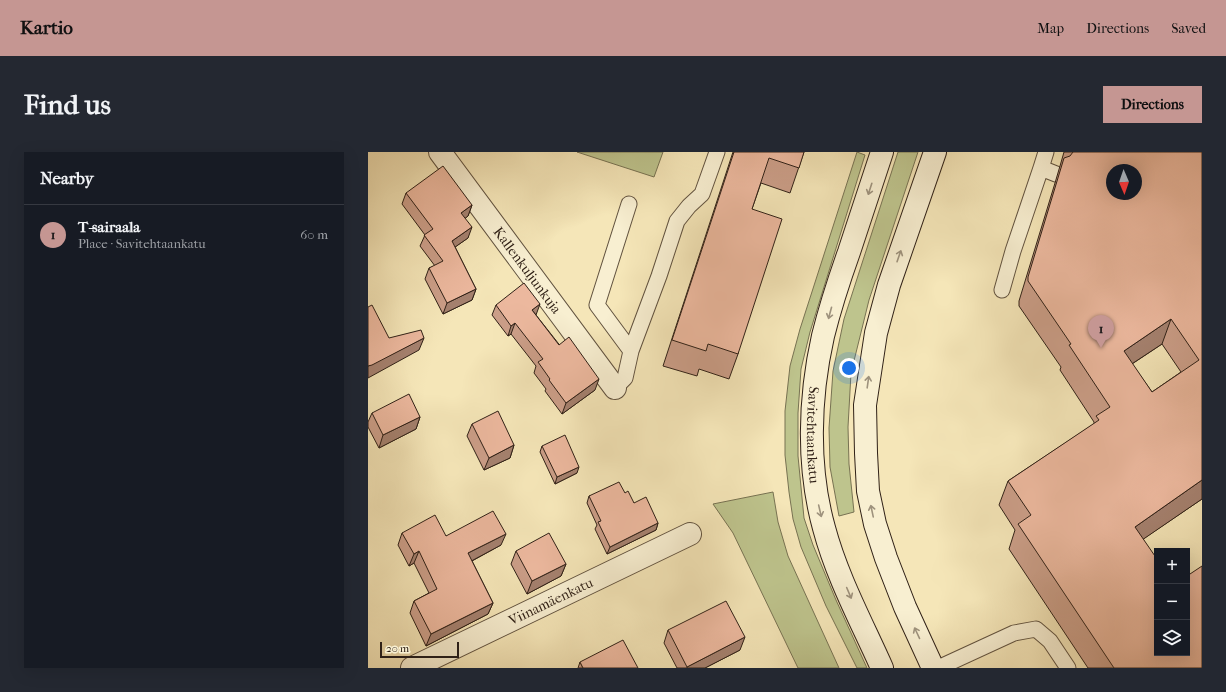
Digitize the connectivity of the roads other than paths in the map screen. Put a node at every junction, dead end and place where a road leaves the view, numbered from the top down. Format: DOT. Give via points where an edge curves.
graph roads {
  1 [pos="440,152"];
  2 [pos="717,152"];
  3 [pos="882,152"];
  4 [pos="934,152"];
  5 [pos="1046,152"];
  6 [pos="1041,168"];
  7 [pos="1056,174"];
  8 [pos="629,204"];
  9 [pos="1002,290"];
  10 [pos="631,351"];
  11 [pos="615,388"];
  12 [pos="690,534"];
  13 [pos="412,668"];
  14 [pos="882,668"];
  15 [pos="933,668"];
  16 [pos="938,668"];
  17 [pos="1068,668"];
  1 -- 11 [label="main road, Kallenkuljunkuja"];
  2 -- 10 [label="lane" via="702,194 677,221"];
  3 -- 14 [label="main road, Savitehtaankatu, one-way" via="834,295 816,378 813,419 815,480 824,529 848,592"];
  15 -- 4 [label="main road, one-way" via="905,607 875,524 868,490 865,405 876,333 889,285"];
  5 -- 6 [label="lane"];
  6 -- 7 [label="lane"];
  6 -- 9 [label="lane"];
  8 -- 10 [label="lane" via="598,305"];
  10 -- 11 [label="lane" via="625,378"];
  12 -- 13 [label="main road, Viinamäenkatu"];
  16 -- 17 [label="lane" via="1014,633 1036,629 1050,641"];
}
